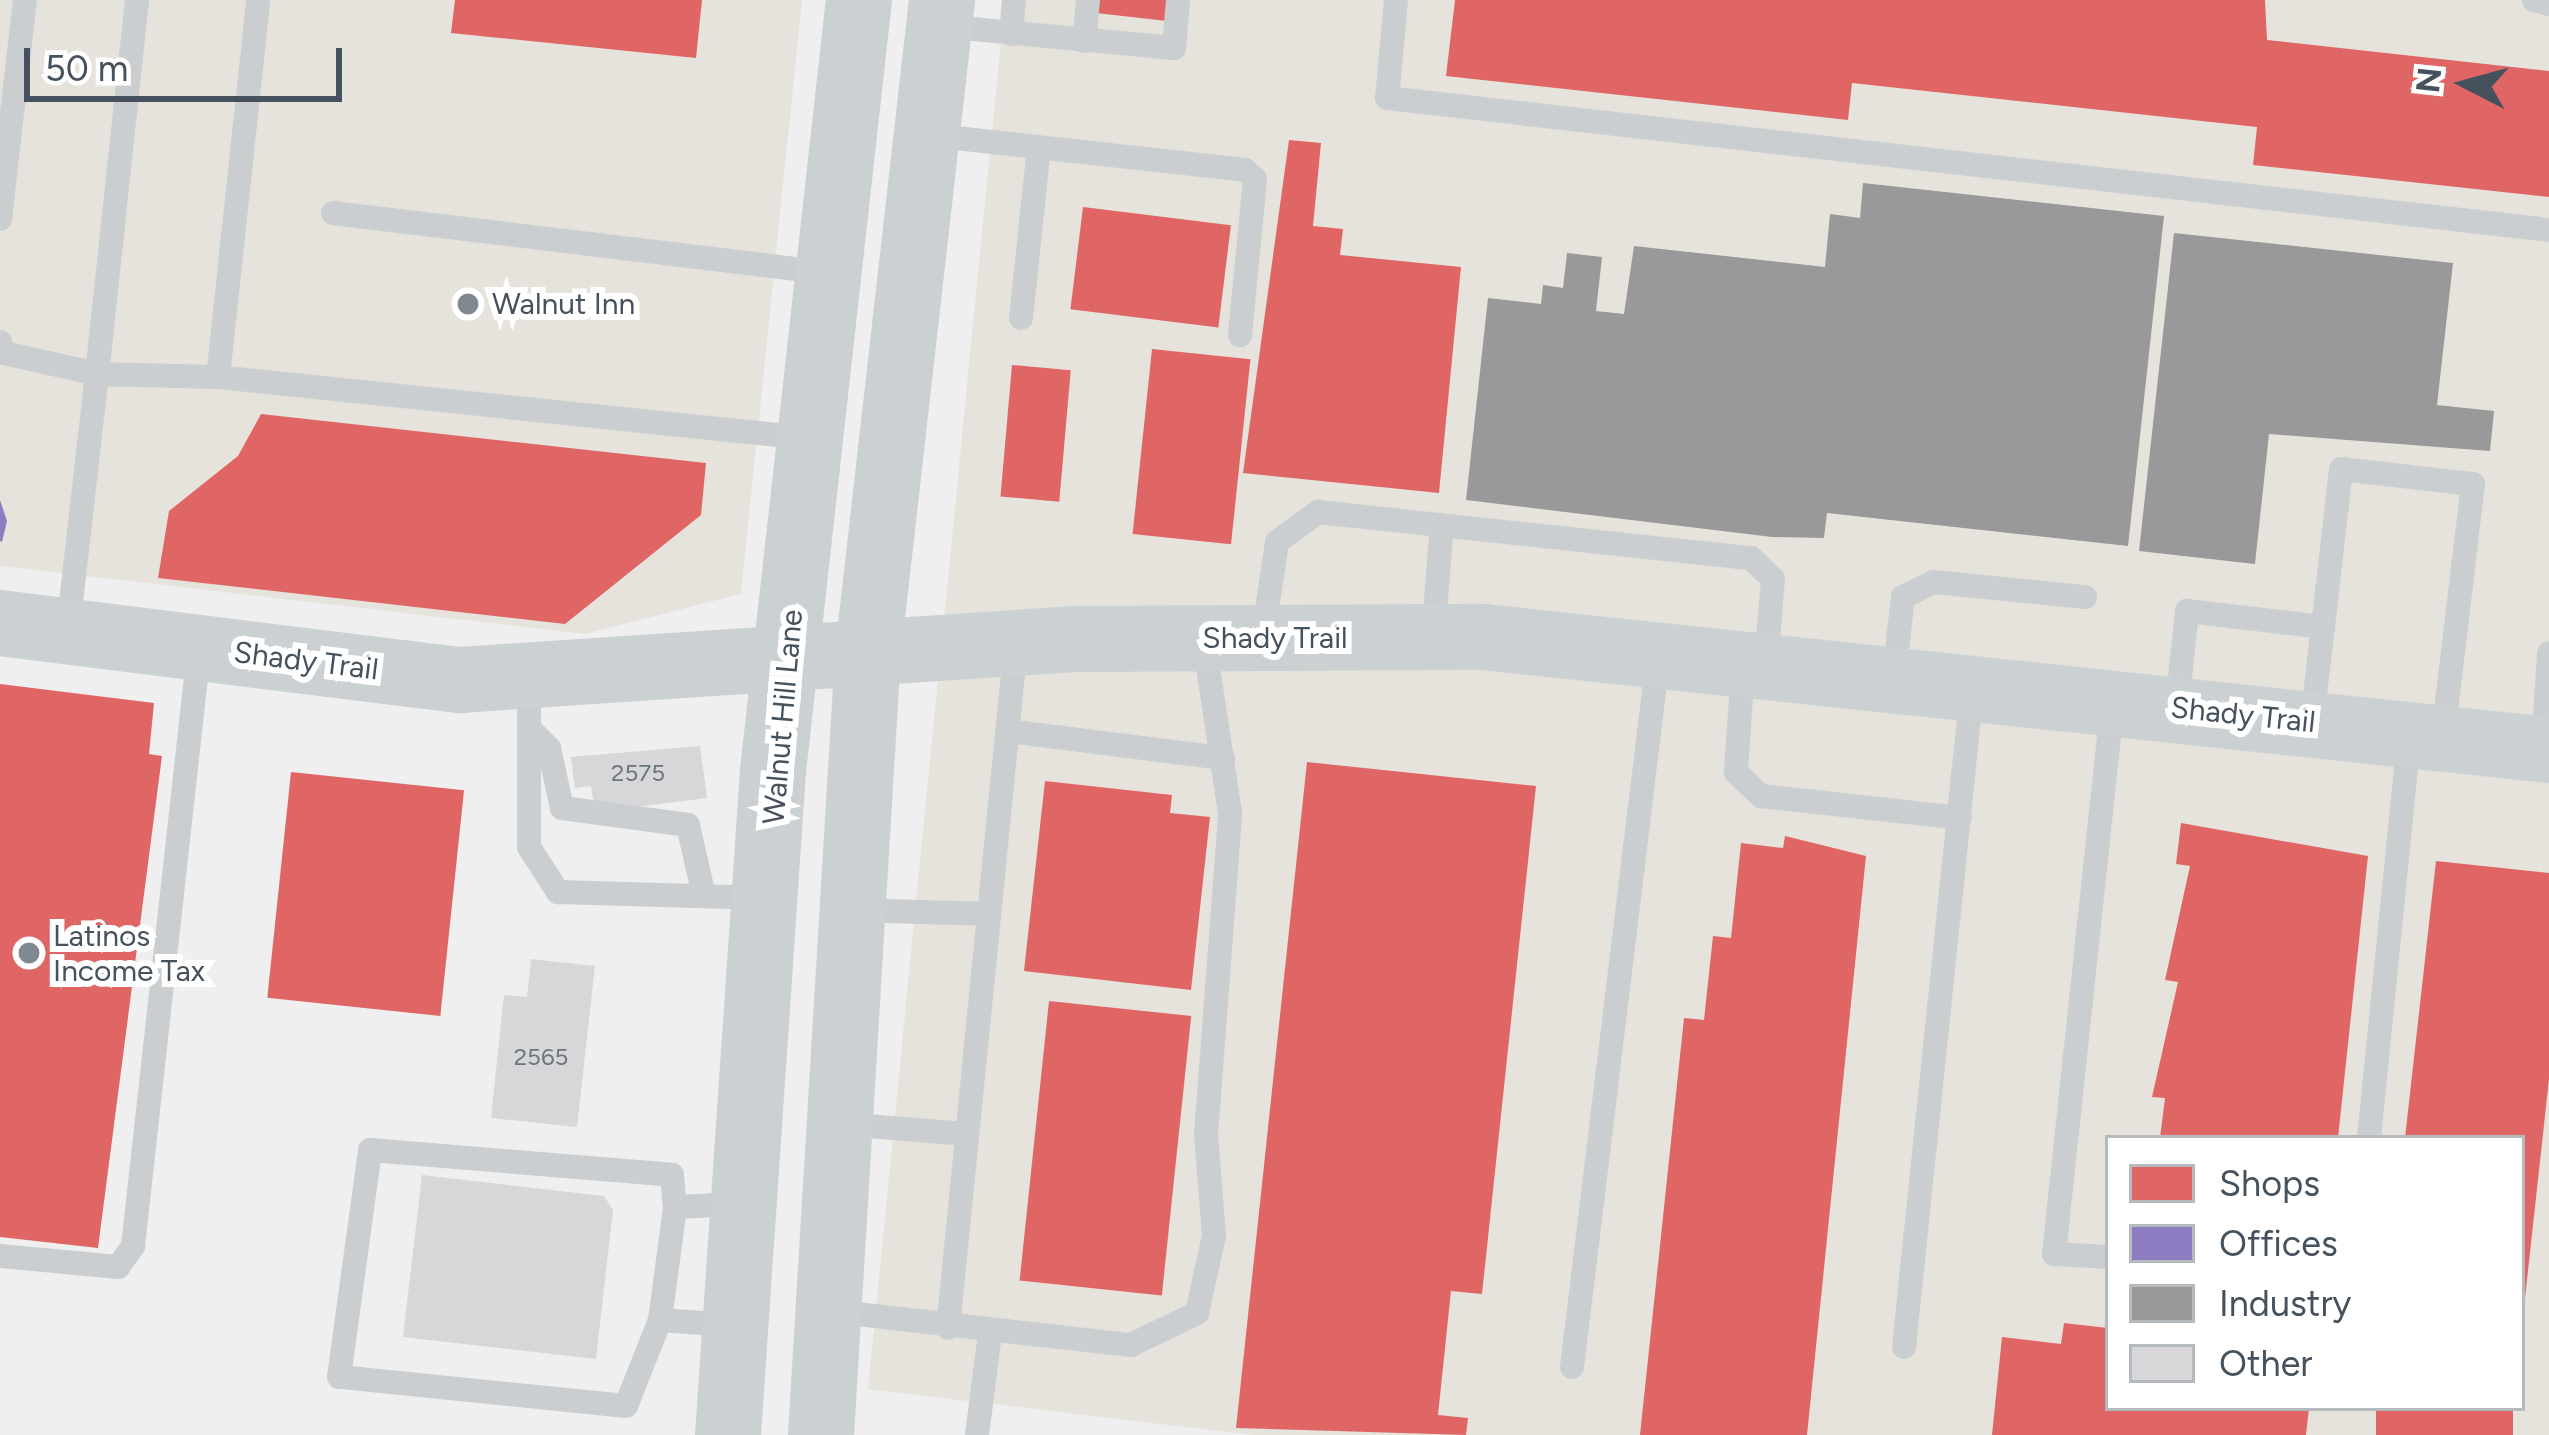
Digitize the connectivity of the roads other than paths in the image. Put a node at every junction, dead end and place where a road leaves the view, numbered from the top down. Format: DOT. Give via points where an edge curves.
graph roads {
  1 [pos="25,0"];
  2 [pos="137,0"];
  3 [pos="258,0"];
  4 [pos="860,0"];
  5 [pos="1014,0"];
  6 [pos="1088,0"];
  7 [pos="1178,0"];
  8 [pos="1396,0"];
  9 [pos="2534,0"];
  10 [pos="2549,4"];
  11 [pos="940,13"];
  12 [pos="1010,34"];
  13 [pos="1084,41"];
  14 [pos="927,134"];
  15 [pos="1039,148"];
  16 [pos="333,214"];
  17 [pos="0,219"];
  18 [pos="2549,230"];
  19 [pos="831,273"];
  20 [pos="1021,318"];
  21 [pos="1240,334"];
  22 [pos="0,342"];
  23 [pos="97,374"];
  24 [pos="218,377"];
  25 [pos="814,439"];
  26 [pos="1442,525"];
  27 [pos="2085,597"];
  28 [pos="0,623"];
  29 [pos="2323,627"];
  30 [pos="68,631"];
  31 [pos="1233,638"];
  32 [pos="1433,638"];
  33 [pos="1016,643"];
  34 [pos="199,647"];
  35 [pos="868,652"];
  36 [pos="2549,652"];
  37 [pos="1658,655"];
  38 [pos="785,664"];
  39 [pos="1755,665"];
  40 [pos="1894,677"];
  41 [pos="1972,686"];
  42 [pos="2113,700"];
  43 [pos="531,705"];
  44 [pos="2176,707"];
  45 [pos="2312,722"];
  46 [pos="1008,731"];
  47 [pos="2426,736"];
  48 [pos="2546,750"];
  49 [pos="1223,758"];
  50 [pos="1960,818"];
  51 [pos="704,896"];
  52 [pos="769,898"];
  53 [pos="852,910"];
  54 [pos="989,914"];
  55 [pos="839,1124"];
  56 [pos="967,1134"];
  57 [pos="2369,1135"];
  58 [pos="751,1203"];
  59 [pos="675,1207"];
  60 [pos="0,1256"];
  61 [pos="2105,1257"];
  62 [pos="829,1311"];
  63 [pos="660,1320"];
  64 [pos="739,1325"];
  65 [pos="948,1328"];
  66 [pos="990,1334"];
  67 [pos="1904,1347"];
  68 [pos="1572,1367"];
  69 [pos="985,1409"];
  70 [pos="728,1435"];
  71 [pos="821,1435"];
  72 [pos="977,1435"];
  73 [pos="998,1435"];
  1 -- 17 [label="lane"];
  2 -- 23 [label="lane"];
  3 -- 24 [label="lane"];
  4 -- 19 [label="main road, Walnut Hill Lane"];
  5 -- 12 [label="lane"];
  6 -- 13 [label="lane"];
  7 -- 13 [label="lane" via="1174,48"];
  8 -- 18 [label="lane" via="1387,98"];
  9 -- 10 [label="lane"];
  11 -- 12 [label="lane"];
  11 -- 14 [label="main road"];
  12 -- 13 [label="lane"];
  14 -- 15 [label="lane"];
  14 -- 35 [label="main road"];
  15 -- 20 [label="lane"];
  15 -- 21 [label="lane" via="1246,170 1255,179"];
  16 -- 19 [label="lane"];
  19 -- 25 [label="main road, Walnut Hill Lane"];
  22 -- 23 [label="lane" via="4,353"];
  23 -- 24 [label="lane"];
  23 -- 30 [label="lane"];
  24 -- 25 [label="lane"];
  25 -- 38 [label="main road, Walnut Hill Lane"];
  26 -- 31 [label="lane" via="1318,512 1277,542"];
  26 -- 32 [label="lane"];
  26 -- 39 [label="lane" via="1751,558 1773,579"];
  27 -- 40 [label="lane" via="1934,582 1903,596"];
  28 -- 30 [label="main road, Shady Trail"];
  29 -- 44 [label="lane" via="2187,611"];
  29 -- 45 [label="lane"];
  29 -- 47 [label="lane" via="2342,470 2473,484"];
  30 -- 34 [label="main road, Shady Trail"];
  31 -- 32 [label="main road, Shady Trail"];
  31 -- 33 [label="main road, Shady Trail"];
  31 -- 49 [label="lane"];
  32 -- 37 [label="main road, Shady Trail"];
  33 -- 35 [label="main road, Shady Trail"];
  33 -- 46 [label="lane"];
  34 -- 43 [label="main road, Shady Trail"];
  34 -- 60 [label="lane" via="133,1246 118,1267"];
  35 -- 38 [label="main road, Shady Trail"];
  35 -- 53 [label="main road"];
  36 -- 48 [label="lane"];
  37 -- 39 [label="main road, Shady Trail"];
  37 -- 68 [label="lane"];
  38 -- 43 [label="main road, Shady Trail"];
  38 -- 52 [label="main road, Walnut Hill Lane"];
  39 -- 40 [label="main road, Shady Trail"];
  39 -- 50 [label="lane" via="1736,772 1761,796"];
  40 -- 41 [label="main road, Shady Trail"];
  41 -- 42 [label="main road, Shady Trail"];
  41 -- 50 [label="lane"];
  42 -- 44 [label="main road, Shady Trail"];
  42 -- 61 [label="lane" via="2054,1254"];
  43 -- 51 [label="lane" via="562,808 688,825"];
  43 -- 51 [label="lane" via="529,847 558,892"];
  44 -- 45 [label="main road, Shady Trail"];
  45 -- 47 [label="main road, Shady Trail"];
  46 -- 49 [label="lane"];
  46 -- 54 [label="lane"];
  47 -- 48 [label="main road, Shady Trail"];
  47 -- 57 [label="lane"];
  49 -- 66 [label="lane" via="1230,813 1206,1136 1214,1236 1197,1313 1131,1345"];
  50 -- 67 [label="lane"];
  51 -- 52 [label="lane"];
  52 -- 58 [label="main road, Walnut Hill Lane"];
  53 -- 54 [label="lane"];
  53 -- 55 [label="main road"];
  54 -- 56 [label="lane"];
  55 -- 56 [label="lane"];
  55 -- 62 [label="main road"];
  56 -- 65 [label="lane"];
  58 -- 59 [label="lane"];
  58 -- 64 [label="main road, Walnut Hill Lane"];
  59 -- 63 [label="lane"];
  59 -- 63 [label="lane" via="672,1174 370,1150 339,1378 626,1406"];
  62 -- 65 [label="lane"];
  62 -- 71 [label="main road"];
  63 -- 64 [label="lane"];
  64 -- 70 [label="main road, Walnut Hill Lane"];
  65 -- 66 [label="lane"];
  66 -- 69 [label="lane"];
  69 -- 72 [label="lane"];
  69 -- 73 [label="lane"];
}
